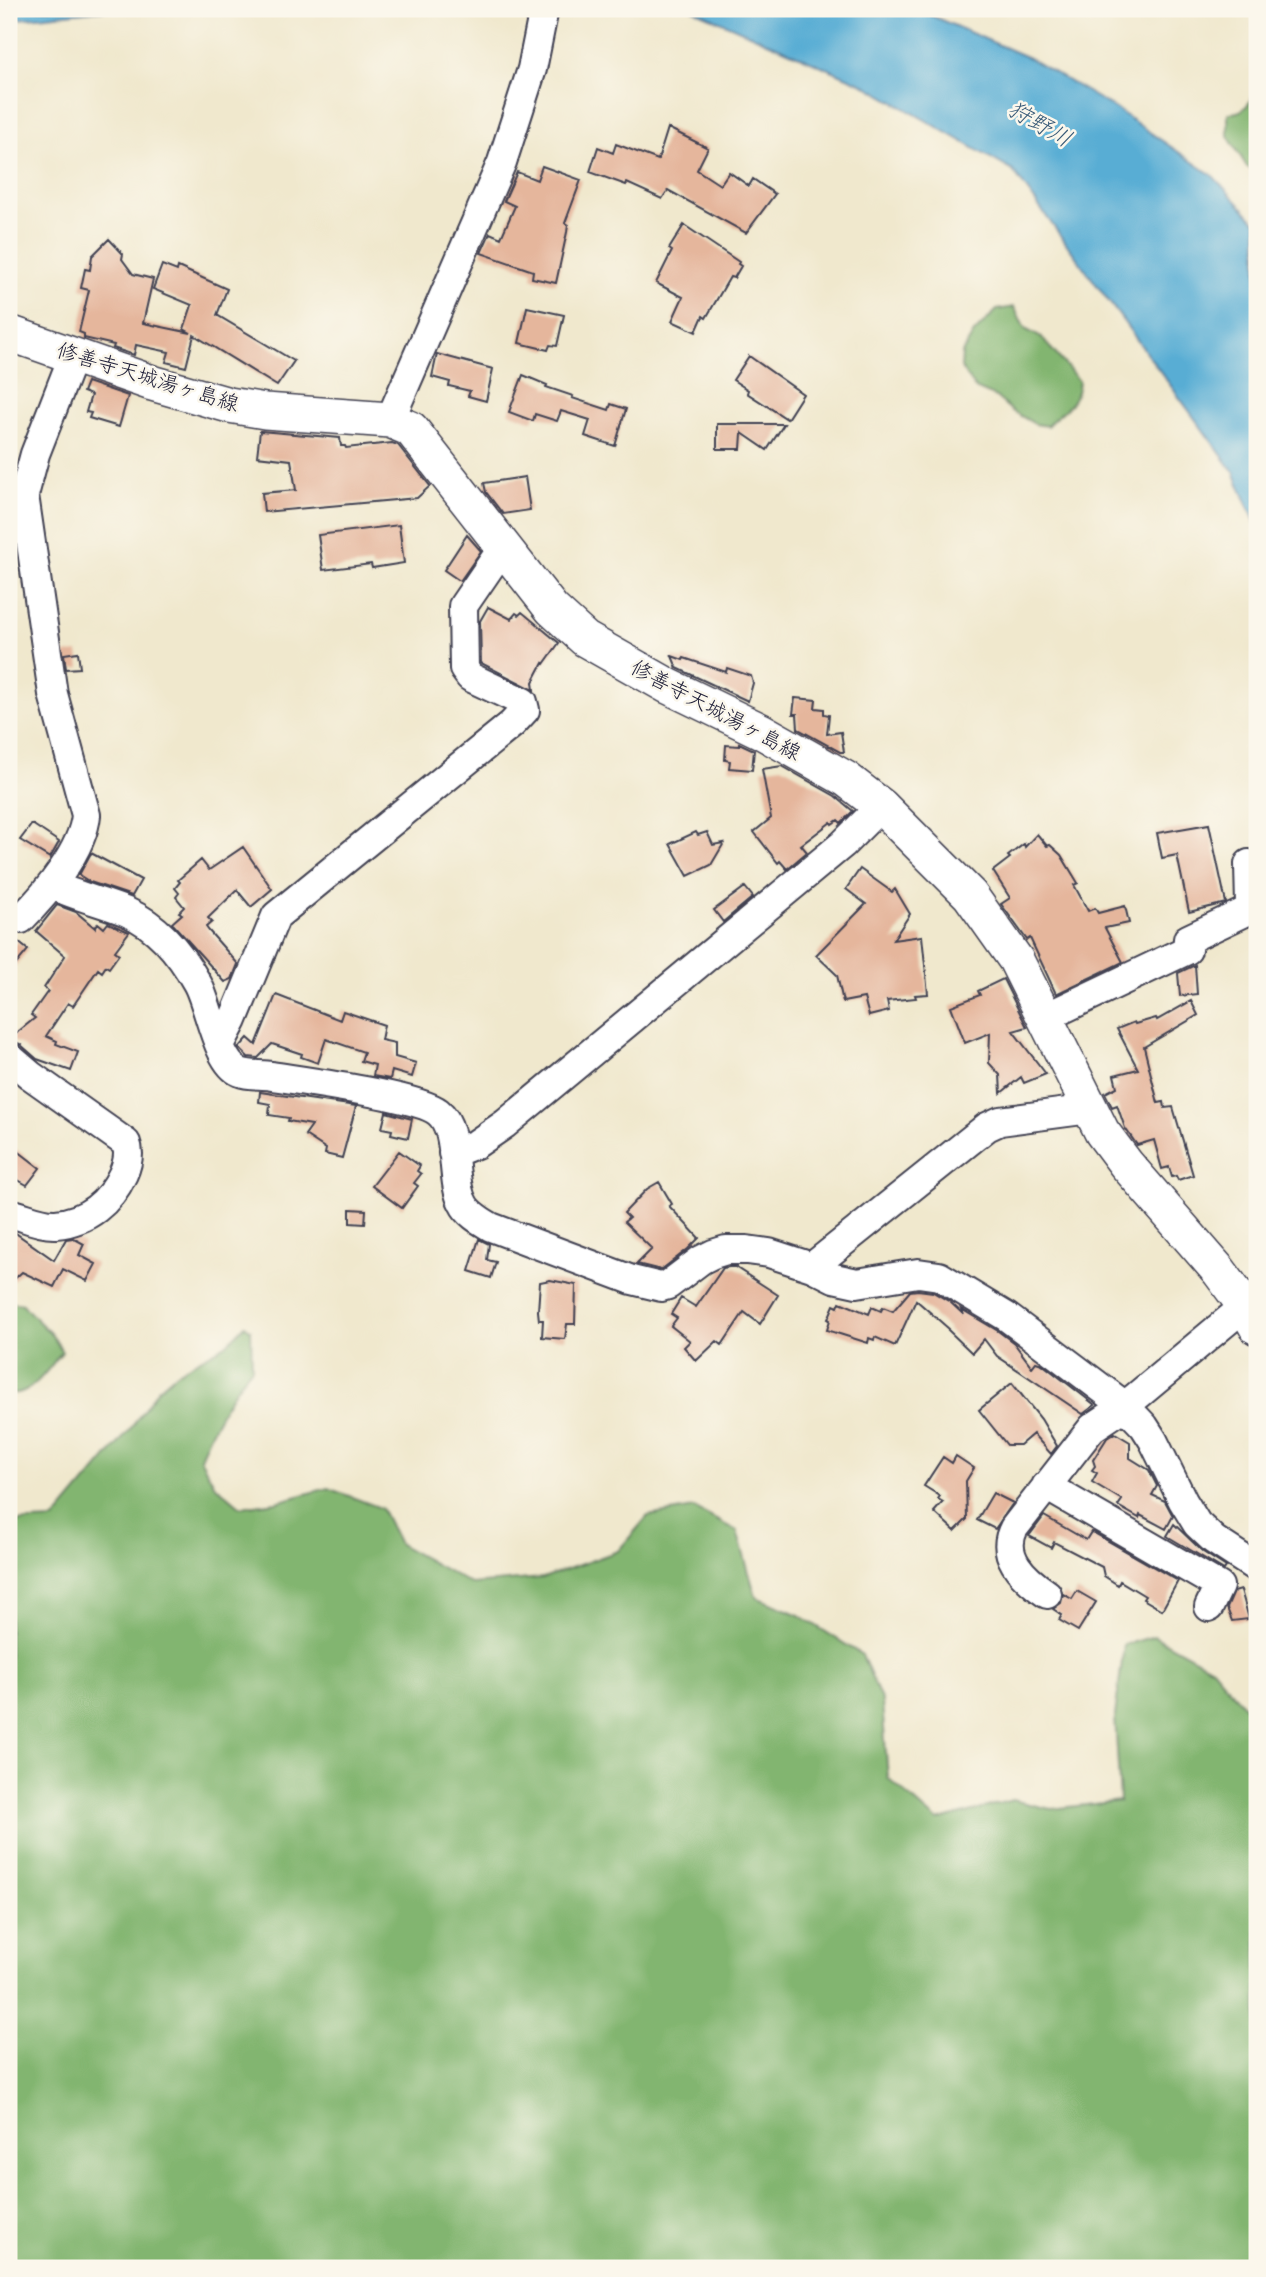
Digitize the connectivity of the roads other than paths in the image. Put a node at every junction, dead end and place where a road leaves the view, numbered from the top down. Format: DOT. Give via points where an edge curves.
graph roads {
  1 [pos="544,9"];
  2 [pos="9,333"];
  3 [pos="74,354"];
  4 [pos="390,420"];
  5 [pos="505,547"];
  6 [pos="881,806"];
  7 [pos="1249,864"];
  8 [pos="52,885"];
  9 [pos="13,923"];
  10 [pos="1044,1018"];
  11 [pos="220,1045"];
  12 [pos="9,1057"];
  13 [pos="1090,1109"];
  14 [pos="453,1153"];
  15 [pos="9,1213"];
  16 [pos="812,1267"];
  17 [pos="1251,1317"];
  18 [pos="1125,1406"];
  19 [pos="1046,1486"];
  20 [pos="1257,1568"];
  21 [pos="1047,1594"];
  22 [pos="1209,1607"];
  1 -- 4 [label="street" via="532,69 502,162"];
  2 -- 3 [label="main road, 修善寺天城湯ヶ島線"];
  3 -- 4 [label="main road, 修善寺天城湯ヶ島線" via="229,405"];
  3 -- 8 [label="street" via="24,495 53,694 86,815 82,837"];
  4 -- 5 [label="main road, 修善寺天城湯ヶ島線" via="411,429"];
  5 -- 6 [label="main road, 修善寺天城湯ヶ島線" via="552,609 585,639 761,731 846,779"];
  5 -- 11 [label="street" via="463,606 464,668 470,677 523,702 525,710 282,910"];
  6 -- 10 [label="main road, 修善寺天城湯ヶ島線" via="980,906 1016,960"];
  6 -- 14 [label="street" via="822,861 505,1124"];
  7 -- 10 [label="street" via="1247,911 1188,939 1187,950"];
  8 -- 9 [label="street"];
  8 -- 11 [label="street" via="128,913 154,928 184,960 199,986"];
  10 -- 13 [label="main road, 修善寺天城湯ヶ島線"];
  11 -- 14 [label="street" via="226,1061 240,1073 429,1107 445,1120"];
  12 -- 15 [label="street" via="126,1143 129,1150 114,1193 83,1217 49,1224"];
  13 -- 16 [label="street" via="1000,1121 987,1127"];
  13 -- 17 [label="main road, 修善寺天城湯ヶ島線" via="1126,1164 1195,1241"];
  14 -- 16 [label="street" via="462,1203 481,1221 647,1285 668,1284 701,1260 726,1250 768,1253"];
  16 -- 18 [label="street" via="857,1283 918,1273 939,1276 1007,1317"];
  17 -- 18 [label="street"];
  18 -- 19 [label="street" via="1092,1428"];
  18 -- 20 [label="street" via="1153,1440 1197,1524"];
  19 -- 21 [label="street" via="1008,1539 1012,1559"];
  19 -- 22 [label="street" via="1219,1586"];
}
